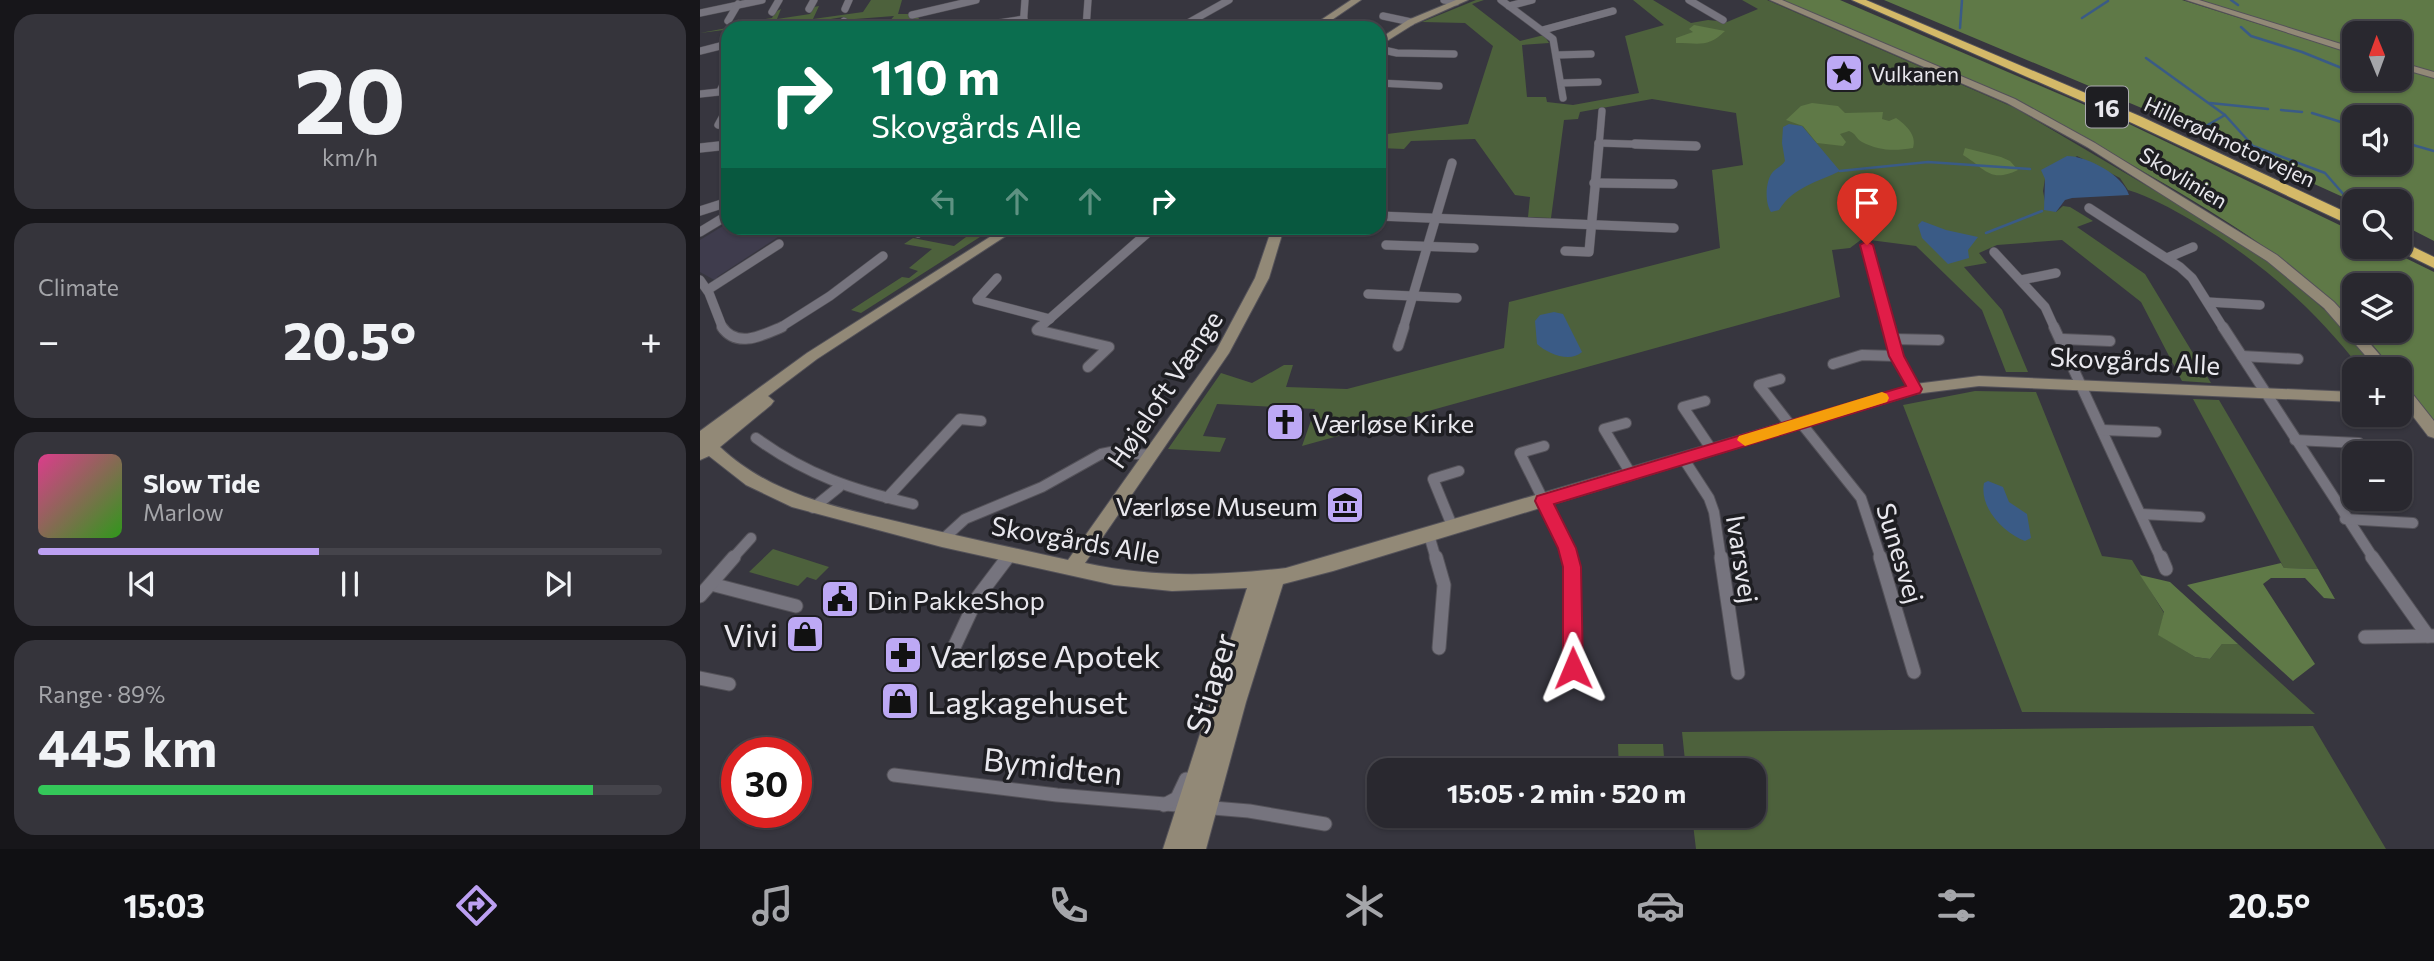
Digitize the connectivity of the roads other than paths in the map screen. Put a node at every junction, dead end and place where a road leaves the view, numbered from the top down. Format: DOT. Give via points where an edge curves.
graph roads {
  1 [pos="726,0"];
  2 [pos="762,0"];
  3 [pos="779,0"];
  4 [pos="814,0"];
  5 [pos="849,0"];
  6 [pos="976,0"];
  7 [pos="1025,0"];
  8 [pos="1088,0"];
  9 [pos="1229,0"];
  10 [pos="1357,0"];
  11 [pos="1444,0"];
  12 [pos="1501,0"];
  13 [pos="1532,0"];
  14 [pos="1689,0"];
  15 [pos="1774,0"];
  16 [pos="1857,0"];
  17 [pos="1873,0"];
  18 [pos="2190,0"];
  19 [pos="1460,1"];
  20 [pos="1206,2"];
  21 [pos="738,4"];
  22 [pos="1509,6"];
  23 [pos="722,7"];
  24 [pos="1217,7"];
  25 [pos="809,9"];
  26 [pos="845,9"];
  27 [pos="1613,11"];
  28 [pos="772,12"];
  29 [pos="700,13"];
  30 [pos="912,15"];
  31 [pos="1383,16"];
  32 [pos="1024,19"];
  33 [pos="1723,20"];
  34 [pos="728,21"];
  35 [pos="1011,21"];
  36 [pos="1086,21"];
  37 [pos="1192,21"];
  38 [pos="1325,21"];
  39 [pos="1411,22"];
  40 [pos="1543,30"];
  41 [pos="721,41"];
  42 [pos="1386,41"];
  43 [pos="721,45"];
  44 [pos="718,46"];
  45 [pos="2342,47"];
  46 [pos="1386,49"];
  47 [pos="700,51"];
  48 [pos="1454,54"];
  49 [pos="1591,54"];
  50 [pos="1557,55"];
  51 [pos="2412,69"];
  52 [pos="2434,75"];
  53 [pos="1598,82"];
  54 [pos="1386,83"];
  55 [pos="1562,83"];
  56 [pos="1439,86"];
  57 [pos="721,91"];
  58 [pos="700,94"];
  59 [pos="1563,98"];
  60 [pos="1602,111"];
  61 [pos="721,120"];
  62 [pos="718,125"];
  63 [pos="1598,143"];
  64 [pos="721,146"];
  65 [pos="1696,146"];
  66 [pos="700,148"];
  67 [pos="1452,163"];
  68 [pos="1594,183"];
  69 [pos="1674,184"];
  70 [pos="721,204"];
  71 [pos="2342,206"];
  72 [pos="2089,208"];
  73 [pos="700,211"];
  74 [pos="1386,216"];
  75 [pos="2342,216"];
  76 [pos="721,219"];
  77 [pos="1436,219"];
  78 [pos="1592,224"];
  79 [pos="1674,228"];
  80 [pos="700,232"];
  81 [pos="1001,235"];
  82 [pos="1145,235"];
  83 [pos="1276,235"];
  84 [pos="2412,241"];
  85 [pos="779,244"];
  86 [pos="1386,245"];
  87 [pos="1867,245"];
  88 [pos="1428,246"];
  89 [pos="2193,247"];
  90 [pos="1474,248"];
  91 [pos="1565,251"];
  92 [pos="2412,252"];
  93 [pos="2434,252"];
  94 [pos="1994,253"];
  95 [pos="883,256"];
  96 [pos="2166,258"];
  97 [pos="2434,263"];
  98 [pos="2056,273"];
  99 [pos="997,278"];
  100 [pos="700,280"];
  101 [pos="2021,280"];
  102 [pos="709,289"];
  103 [pos="1368,294"];
  104 [pos="1413,296"];
  105 [pos="1457,298"];
  106 [pos="2208,302"];
  107 [pos="2260,305"];
  108 [pos="1050,318"];
  109 [pos="1892,339"];
  110 [pos="2062,339"];
  111 [pos="1938,340"];
  112 [pos="2109,341"];
  113 [pos="1398,346"];
  114 [pos="1896,356"];
  115 [pos="2242,356"];
  116 [pos="2374,357"];
  117 [pos="2298,359"];
  118 [pos="1833,363"];
  119 [pos="1088,367"];
  120 [pos="1780,379"];
  121 [pos="2081,384"];
  122 [pos="1915,389"];
  123 [pos="2264,392"];
  124 [pos="2342,396"];
  125 [pos="1705,401"];
  126 [pos="2412,407"];
  127 [pos="981,421"];
  128 [pos="1626,422"];
  129 [pos="1796,425"];
  130 [pos="2102,430"];
  131 [pos="2156,432"];
  132 [pos="2434,432"];
  133 [pos="756,438"];
  134 [pos="2295,440"];
  135 [pos="702,442"];
  136 [pos="2342,442"];
  137 [pos="1544,446"];
  138 [pos="1712,450"];
  139 [pos="1151,455"];
  140 [pos="1683,458"];
  141 [pos="1459,471"];
  142 [pos="1631,474"];
  143 [pos="839,487"];
  144 [pos="887,498"];
  145 [pos="1544,501"];
  146 [pos="913,504"];
  147 [pos="813,508"];
  148 [pos="2141,514"];
  149 [pos="2200,517"];
  150 [pos="2345,519"];
  151 [pos="2413,523"];
  152 [pos="1452,528"];
  153 [pos="1429,535"];
  154 [pos="751,538"];
  155 [pos="942,540"];
  156 [pos="1010,555"];
  157 [pos="1072,568"];
  158 [pos="2166,569"];
  159 [pos="1268,578"];
  160 [pos="711,584"];
  161 [pos="700,596"];
  162 [pos="796,606"];
  163 [pos="2431,636"];
  164 [pos="2365,637"];
  165 [pos="1439,648"];
  166 [pos="950,656"];
  167 [pos="1573,668"];
  168 [pos="1914,672"];
  169 [pos="1738,673"];
  170 [pos="700,678"];
  171 [pos="729,684"];
  172 [pos="1211,726"];
  173 [pos="894,775"];
  174 [pos="1162,806"];
  175 [pos="1207,809"];
  176 [pos="1325,824"];
  177 [pos="1174,849"];
  178 [pos="1195,849"];
  179 [pos="1202,849"];
  1 -- 23 [label="street"];
  2 -- 21 [label="street"];
  3 -- 28 [label="street"];
  4 -- 25 [label="street"];
  5 -- 26 [label="street"];
  6 -- 30 [label="street"];
  7 -- 32 [label="street"];
  8 -- 36 [label="street"];
  9 -- 24 [label="street"];
  10 -- 38 [label="street"];
  11 -- 19 [label="street"];
  12 -- 22 [label="street"];
  13 -- 22 [label="street"];
  14 -- 33 [label="street"];
  15 -- 116 [label="street, Skovlinien" via="2011,102 2101,151 2273,258 2329,305"];
  16 -- 75 [label="highway, Hillerødmotorvejen / 16" via="2148,125"];
  17 -- 71 [label="highway, Hillerødmotorvejen / 16" via="2157,121"];
  18 -- 45 [label="street"];
  19 -- 39 [label="street"];
  20 -- 24 [label="street"];
  21 -- 23 [label="street"];
  21 -- 34 [label="street"];
  22 -- 40 [label="street"];
  23 -- 29 [label="street"];
  24 -- 37 [label="street"];
  27 -- 40 [label="street"];
  31 -- 39 [label="street"];
  32 -- 35 [label="street"];
  39 -- 42 [label="street"];
  40 -- 50 [label="street" via="1553,39"];
  41 -- 44 [label="street"];
  43 -- 44 [label="street"];
  44 -- 47 [label="street"];
  46 -- 48 [label="street"];
  49 -- 50 [label="street"];
  50 -- 55 [label="street"];
  51 -- 52 [label="street"];
  53 -- 55 [label="street"];
  54 -- 56 [label="street"];
  55 -- 59 [label="street"];
  57 -- 58 [label="street"];
  60 -- 63 [label="street"];
  61 -- 62 [label="street"];
  63 -- 65 [label="street"];
  63 -- 68 [label="street"];
  64 -- 66 [label="street"];
  67 -- 77 [label="street"];
  68 -- 69 [label="street"];
  68 -- 78 [label="street"];
  70 -- 73 [label="street"];
  72 -- 96 [label="street"];
  74 -- 77 [label="street"];
  76 -- 80 [label="street"];
  77 -- 78 [label="street"];
  77 -- 88 [label="street"];
  78 -- 79 [label="street"];
  78 -- 91 [label="street" via="1589,251"];
  81 -- 135 [label="street" via="853,332"];
  82 -- 108 [label="street"];
  83 -- 139 [label="street, Højeloft Vænge" via="1262,278 1233,334"];
  84 -- 93 [label="highway"];
  85 -- 102 [label="street"];
  86 -- 88 [label="street"];
  87 -- 109 [label="street"];
  88 -- 90 [label="street"];
  88 -- 104 [label="street"];
  89 -- 96 [label="street"];
  92 -- 97 [label="highway"];
  94 -- 101 [label="street"];
  95 -- 102 [label="street" via="791,324 757,338 734,338 726,333"];
  96 -- 106 [label="street" via="2192,278"];
  98 -- 101 [label="street"];
  99 -- 108 [label="street" via="977,300"];
  100 -- 102 [label="street"];
  101 -- 110 [label="street" via="2045,307"];
  103 -- 104 [label="street"];
  104 -- 105 [label="street"];
  104 -- 113 [label="street"];
  106 -- 107 [label="street"];
  106 -- 115 [label="street"];
  108 -- 119 [label="street" via="1037,330 1109,347"];
  109 -- 111 [label="street"];
  109 -- 114 [label="street"];
  110 -- 112 [label="street"];
  110 -- 121 [label="street"];
  114 -- 118 [label="street" via="1862,355"];
  114 -- 122 [label="street"];
  115 -- 117 [label="street"];
  115 -- 123 [label="street"];
  120 -- 129 [label="street" via="1759,385"];
  121 -- 122 [label="street, Skovgårds Alle" via="1979,381"];
  121 -- 123 [label="street, Skovgårds Alle"];
  121 -- 130 [label="street"];
  122 -- 129 [label="street, Skovgårds Alle"];
  123 -- 124 [label="street, Skovgårds Alle"];
  123 -- 134 [label="street"];
  125 -- 138 [label="street" via="1683,407"];
  126 -- 132 [label="street"];
  127 -- 144 [label="street" via="960,419"];
  128 -- 142 [label="street" via="1604,429"];
  129 -- 138 [label="street, Skovgårds Alle"];
  129 -- 168 [label="street, Sunesvej" via="1861,498"];
  130 -- 131 [label="street"];
  130 -- 148 [label="street"];
  133 -- 143 [label="street" via="780,457"];
  134 -- 136 [label="street"];
  134 -- 150 [label="street"];
  135 -- 147 [label="street, Skovgårds Alle" via="753,481"];
  137 -- 145 [label="street" via="1520,453"];
  138 -- 140 [label="street, Skovgårds Alle"];
  139 -- 155 [label="street" via="1101,454 1042,487 965,519"];
  139 -- 157 [label="street, Højeloft Vænge"];
  140 -- 142 [label="street, Skovgårds Alle"];
  140 -- 169 [label="street, Ivarsvej" via="1714,512"];
  141 -- 152 [label="street" via="1433,479"];
  142 -- 145 [label="street, Skovgårds Alle"];
  143 -- 144 [label="street"];
  143 -- 147 [label="street"];
  144 -- 146 [label="street"];
  145 -- 152 [label="street, Skovgårds Alle"];
  145 -- 167 [label="street" via="1572,567"];
  147 -- 155 [label="street, Skovgårds Alle"];
  148 -- 149 [label="street"];
  148 -- 158 [label="street"];
  150 -- 151 [label="street"];
  150 -- 163 [label="street"];
  152 -- 153 [label="street, Skovgårds Alle"];
  153 -- 159 [label="street, Skovgårds Alle"];
  153 -- 165 [label="street" via="1444,586"];
  154 -- 160 [label="street"];
  155 -- 156 [label="street, Skovgårds Alle"];
  156 -- 157 [label="street, Skovgårds Alle"];
  156 -- 166 [label="street" via="977,598"];
  157 -- 159 [label="street, Skovgårds Alle" via="1172,583"];
  159 -- 172 [label="street, Stiager"];
  159 -- 175 [label="street, Stiager"];
  160 -- 161 [label="street"];
  160 -- 162 [label="street"];
  163 -- 164 [label="street"];
  170 -- 171 [label="street"];
  172 -- 174 [label="street, Stiager" via="1200,736 1177,799"];
  172 -- 175 [label="street, Stiager"];
  173 -- 174 [label="street, Bymidten"];
  174 -- 175 [label="street, Bymidten"];
  175 -- 176 [label="street"];
  175 -- 177 [label="street, Stiager"];
  175 -- 178 [label="street, Stiager"];
  175 -- 179 [label="street, Stiager" via="1216,816"];
}
